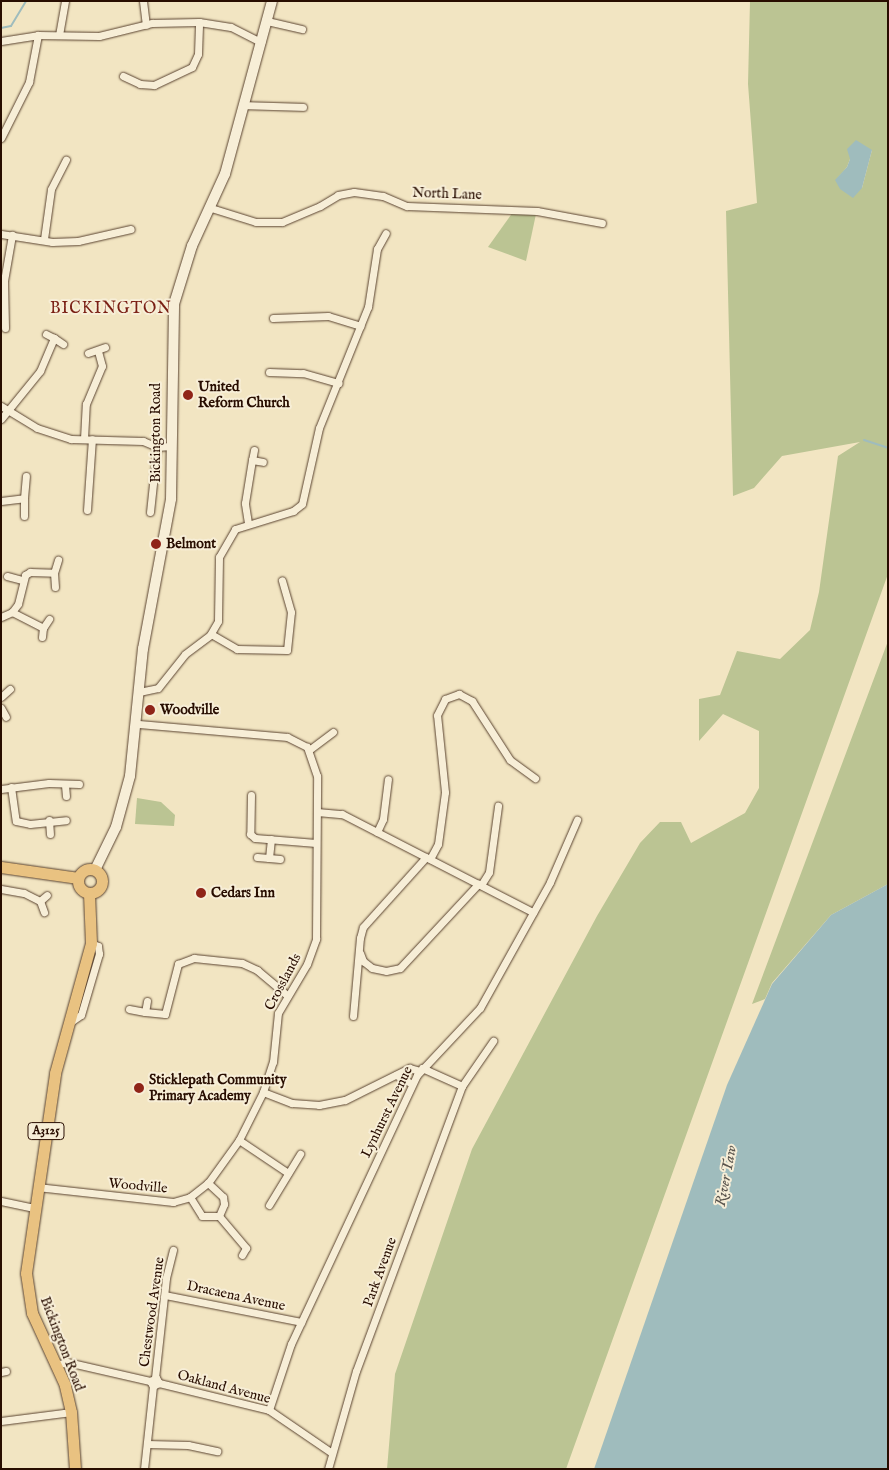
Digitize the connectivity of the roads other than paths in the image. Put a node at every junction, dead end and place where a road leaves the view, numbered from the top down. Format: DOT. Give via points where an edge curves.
graph roads {
  1 [pos="66,1"];
  2 [pos="143,1"];
  3 [pos="272,1"];
  4 [pos="267,21"];
  5 [pos="199,22"];
  6 [pos="146,25"];
  7 [pos="302,29"];
  8 [pos="38,35"];
  9 [pos="59,35"];
  10 [pos="1,41"];
  11 [pos="261,42"];
  12 [pos="123,76"];
  13 [pos="243,105"];
  14 [pos="303,107"];
  15 [pos="1,138"];
  16 [pos="66,160"];
  17 [pos="212,208"];
  18 [pos="602,223"];
  19 [pos="131,229"];
  20 [pos="386,233"];
  21 [pos="1,234"];
  22 [pos="12,234"];
  23 [pos="44,239"];
  24 [pos="274,318"];
  25 [pos="361,326"];
  26 [pos="5,328"];
  27 [pos="46,334"];
  28 [pos="54,338"];
  29 [pos="63,344"];
  30 [pos="106,347"];
  31 [pos="98,351"];
  32 [pos="88,353"];
  33 [pos="269,372"];
  34 [pos="339,383"];
  35 [pos="4,408"];
  36 [pos="1,418"];
  37 [pos="88,439"];
  38 [pos="157,446"];
  39 [pos="171,446"];
  40 [pos="254,450"];
  41 [pos="252,460"];
  42 [pos="263,462"];
  43 [pos="26,476"];
  44 [pos="24,498"];
  45 [pos="1,501"];
  46 [pos="87,510"];
  47 [pos="150,512"];
  48 [pos="24,516"];
  49 [pos="248,523"];
  50 [pos="58,560"];
  51 [pos="54,573"];
  52 [pos="7,576"];
  53 [pos="22,580"];
  54 [pos="282,580"];
  55 [pos="55,587"];
  56 [pos="12,612"];
  57 [pos="1,617"];
  58 [pos="49,619"];
  59 [pos="43,628"];
  60 [pos="211,634"];
  61 [pos="42,637"];
  62 [pos="10,689"];
  63 [pos="139,692"];
  64 [pos="1,697"];
  65 [pos="1,708"];
  66 [pos="6,717"];
  67 [pos="137,724"];
  68 [pos="333,732"];
  69 [pos="309,750"];
  70 [pos="535,778"];
  71 [pos="388,779"];
  72 [pos="79,784"];
  73 [pos="65,785"];
  74 [pos="11,787"];
  75 [pos="1,789"];
  76 [pos="251,795"];
  77 [pos="66,796"];
  78 [pos="498,806"];
  79 [pos="317,812"];
  80 [pos="49,820"];
  81 [pos="66,820"];
  82 [pos="577,820"];
  83 [pos="377,832"];
  84 [pos="50,834"];
  85 [pos="271,839"];
  86 [pos="316,843"];
  87 [pos="257,857"];
  88 [pos="269,858"];
  89 [pos="428,858"];
  90 [pos="280,859"];
  91 [pos="1,867"];
  92 [pos="95,870"];
  93 [pos="78,878"];
  94 [pos="479,885"];
  95 [pos="1,889"];
  96 [pos="89,894"];
  97 [pos="47,895"];
  98 [pos="40,901"];
  99 [pos="44,912"];
  100 [pos="533,912"];
  101 [pos="359,947"];
  102 [pos="288,996"];
  103 [pos="147,1001"];
  104 [pos="129,1009"];
  105 [pos="145,1012"];
  106 [pos="354,1016"];
  107 [pos="493,1041"];
  108 [pos="421,1069"];
  109 [pos="396,1075"];
  110 [pos="412,1084"];
  111 [pos="462,1086"];
  112 [pos="263,1092"];
  113 [pos="239,1140"];
  114 [pos="300,1154"];
  115 [pos="288,1173"];
  116 [pos="208,1184"];
  117 [pos="37,1187"];
  118 [pos="190,1197"];
  119 [pos="1,1201"];
  120 [pos="269,1204"];
  121 [pos="35,1208"];
  122 [pos="219,1216"];
  123 [pos="174,1250"];
  124 [pos="242,1254"];
  125 [pos="165,1295"];
  126 [pos="301,1322"];
  127 [pos="56,1365"];
  128 [pos="154,1382"];
  129 [pos="269,1410"];
  130 [pos="72,1412"];
  131 [pos="1,1421"];
  132 [pos="147,1444"];
  133 [pos="217,1450"];
  134 [pos="332,1453"];
  135 [pos="75,1469"];
  136 [pos="144,1469"];
  137 [pos="328,1469"];
  1 -- 9 [label="street"];
  2 -- 6 [label="street"];
  3 -- 4 [label="main road, Bickington Road"];
  4 -- 7 [label="street"];
  4 -- 11 [label="main road, Bickington Road"];
  5 -- 6 [label="street"];
  5 -- 11 [label="street" via="231,28"];
  5 -- 12 [label="street" via="198,54 192,67 154,85 140,84"];
  6 -- 9 [label="street" via="99,36"];
  8 -- 9 [label="street"];
  8 -- 10 [label="street"];
  8 -- 15 [label="street" via="29,82"];
  11 -- 13 [label="main road, Bickington Road"];
  13 -- 14 [label="street"];
  13 -- 17 [label="main road, Bickington Road"];
  16 -- 23 [label="street" via="51,189"];
  17 -- 18 [label="street, North Lane" via="256,222 282,222 338,195 354,192 383,196 407,206 537,211"];
  17 -- 39 [label="main road, Bickington Road" via="192,246 174,304"];
  19 -- 23 [label="street" via="78,241"];
  20 -- 25 [label="street" via="377,250 368,307"];
  21 -- 22 [label="street"];
  22 -- 23 [label="street"];
  22 -- 26 [label="street" via="4,282"];
  24 -- 25 [label="street" via="328,316"];
  25 -- 34 [label="street"];
  27 -- 28 [label="street"];
  28 -- 29 [label="street"];
  28 -- 35 [label="street" via="40,371"];
  30 -- 31 [label="street"];
  31 -- 32 [label="street"];
  31 -- 37 [label="street" via="102,366 86,404"];
  33 -- 34 [label="street" via="302,373"];
  34 -- 49 [label="street" via="319,428 302,504 293,512"];
  35 -- 36 [label="street"];
  35 -- 37 [label="street" via="54,435"];
  37 -- 38 [label="street" via="143,441"];
  37 -- 46 [label="street"];
  38 -- 39 [label="street"];
  38 -- 47 [label="street"];
  39 -- 63 [label="main road, Bickington Road" via="171,500 143,648"];
  40 -- 41 [label="street"];
  41 -- 42 [label="street"];
  41 -- 49 [label="street" via="245,503"];
  43 -- 44 [label="street"];
  44 -- 45 [label="street"];
  44 -- 48 [label="street"];
  49 -- 60 [label="street" via="235,529 219,557 218,621"];
  50 -- 51 [label="street"];
  51 -- 53 [label="street" via="30,572"];
  51 -- 55 [label="street"];
  52 -- 53 [label="street"];
  53 -- 56 [label="street" via="18,604"];
  54 -- 60 [label="street" via="291,612 287,650 237,649"];
  56 -- 57 [label="street"];
  56 -- 59 [label="street"];
  58 -- 59 [label="street"];
  59 -- 61 [label="street"];
  60 -- 63 [label="street" via="185,654 158,688"];
  62 -- 64 [label="street"];
  63 -- 67 [label="main road, Bickington Road"];
  65 -- 66 [label="street"];
  67 -- 69 [label="street" via="287,737"];
  67 -- 92 [label="main road, Bickington Road" via="130,776 116,827"];
  68 -- 69 [label="street"];
  69 -- 79 [label="street, Crosslands" via="317,776"];
  70 -- 89 [label="street" via="510,760 472,701 454,694 440,704 436,715 445,792 438,844"];
  71 -- 83 [label="street" via="383,819"];
  72 -- 73 [label="street"];
  73 -- 74 [label="street" via="49,783"];
  73 -- 77 [label="street"];
  74 -- 75 [label="street"];
  74 -- 80 [label="street" via="16,821 30,824"];
  76 -- 85 [label="street" via="250,834 254,838"];
  78 -- 94 [label="street" via="489,872"];
  79 -- 83 [label="street" via="342,814"];
  79 -- 86 [label="street, Crosslands"];
  80 -- 81 [label="street"];
  80 -- 84 [label="street"];
  82 -- 100 [label="street, Lynhurst Avenue"];
  83 -- 89 [label="street"];
  85 -- 86 [label="street"];
  85 -- 88 [label="street"];
  86 -- 102 [label="street, Crosslands" via="316,912 312,953"];
  87 -- 88 [label="street"];
  88 -- 90 [label="street"];
  89 -- 94 [label="street"];
  89 -- 101 [label="street" via="363,927"];
  91 -- 93 [label="main road"];
  92 -- 93 [label="main road" via="83,871"];
  92 -- 96 [label="main road" via="102,882 98,890"];
  93 -- 96 [label="main road" via="80,888"];
  94 -- 100 [label="street"];
  94 -- 101 [label="street" via="400,968 386,971 372,968 363,961"];
  95 -- 98 [label="street" via="24,893"];
  96 -- 117 [label="main road, Bickington Road / A3125" via="90,943 55,1074"];
  97 -- 98 [label="street"];
  98 -- 99 [label="street"];
  100 -- 108 [label="street, Lynhurst Avenue" via="480,1008"];
  101 -- 106 [label="street"];
  102 -- 105 [label="street" via="257,970 242,964 194,958 178,964 167,1012 160,1015"];
  102 -- 112 [label="street, Crosslands" via="275,1024 273,1062"];
  103 -- 105 [label="street"];
  104 -- 105 [label="street"];
  107 -- 111 [label="street, Park Avenue"];
  108 -- 109 [label="street" via="409,1068"];
  108 -- 110 [label="street, Lynhurst Avenue"];
  108 -- 111 [label="street"];
  109 -- 110 [label="street"];
  109 -- 112 [label="street" via="345,1100 319,1105 292,1102"];
  110 -- 126 [label="street, Lynhurst Avenue"];
  111 -- 134 [label="street, Park Avenue" via="356,1372"];
  112 -- 113 [label="street, Woodville"];
  113 -- 115 [label="street"];
  113 -- 116 [label="street, Woodville"];
  114 -- 115 [label="street"];
  115 -- 120 [label="street"];
  116 -- 118 [label="street, Woodville"];
  116 -- 122 [label="street" via="223,1197"];
  117 -- 118 [label="street, Woodville" via="157,1202"];
  117 -- 121 [label="main road, Bickington Road / A3125"];
  118 -- 122 [label="street" via="202,1216"];
  119 -- 121 [label="street"];
  121 -- 127 [label="main road, Bickington Road / A3125" via="26,1285 34,1321"];
  122 -- 124 [label="street" via="246,1248"];
  123 -- 125 [label="street, Chestwood Avenue"];
  125 -- 126 [label="street, Dracaena Avenue"];
  125 -- 128 [label="street, Chestwood Avenue"];
  126 -- 129 [label="street, Lynhurst Avenue"];
  127 -- 128 [label="street, Oakland Avenue" via="67,1362"];
  127 -- 130 [label="main road, Bickington Road / A3125"];
  128 -- 129 [label="street, Oakland Avenue"];
  128 -- 132 [label="street, Chestwood Avenue"];
  129 -- 134 [label="street, Oakland Avenue"];
  130 -- 131 [label="street"];
  130 -- 135 [label="main road, Bickington Road / A3125"];
  132 -- 133 [label="street" via="188,1445"];
  132 -- 136 [label="street, Chestwood Avenue"];
  134 -- 137 [label="street, Park Avenue"];
}
